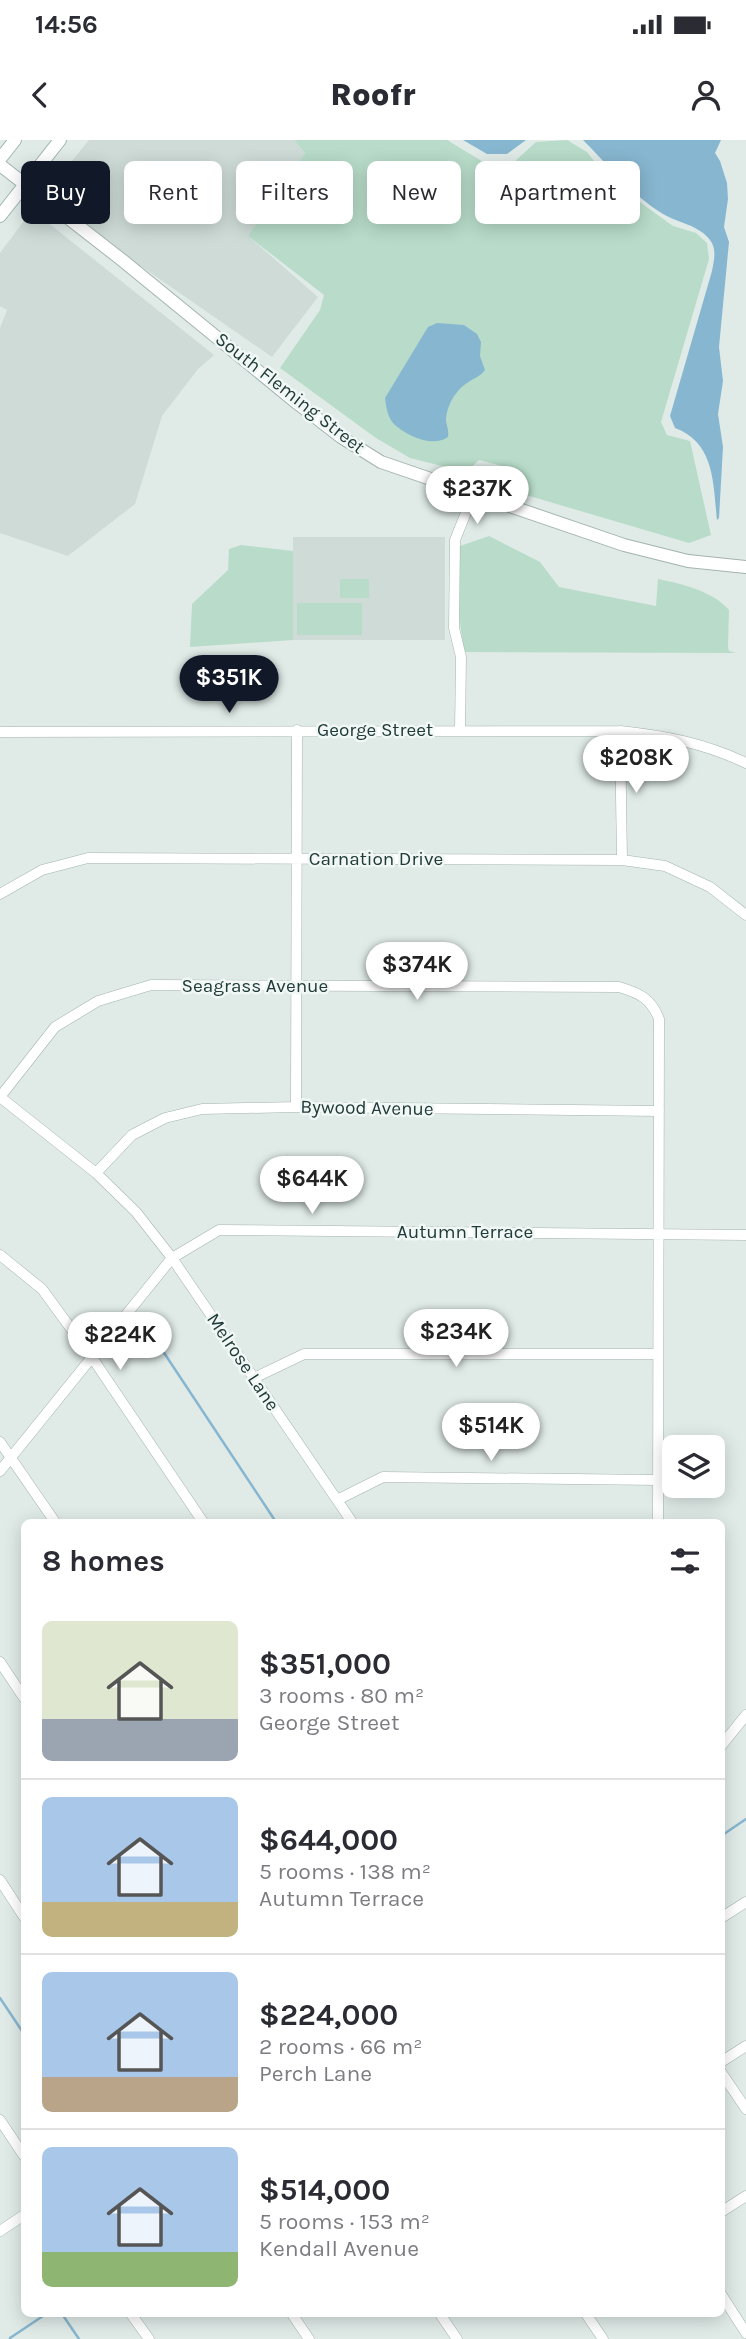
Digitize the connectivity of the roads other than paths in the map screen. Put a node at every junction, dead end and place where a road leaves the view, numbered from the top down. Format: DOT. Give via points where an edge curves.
graph roads {
  1 [pos="15,140"];
  2 [pos="60,140"];
  3 [pos="0,159"];
  4 [pos="44,161"];
  5 [pos="0,165"];
  6 [pos="21,182"];
  7 [pos="21,190"];
  8 [pos="0,216"];
  9 [pos="75,224"];
  10 [pos="473,495"];
  11 [pos="746,567"];
  12 [pos="297,730"];
  13 [pos="460,730"];
  14 [pos="620,731"];
  15 [pos="0,732"];
  16 [pos="746,763"];
  17 [pos="296,859"];
  18 [pos="622,860"];
  19 [pos="0,894"];
  20 [pos="746,915"];
  21 [pos="297,986"];
  22 [pos="0,1097"];
  23 [pos="296,1107"];
  24 [pos="659,1111"];
  25 [pos="96,1172"];
  26 [pos="659,1234"];
  27 [pos="746,1234"];
  28 [pos="0,1255"];
  29 [pos="172,1258"];
  30 [pos="657,1354"];
  31 [pos="92,1356"];
  32 [pos="254,1378"];
  33 [pos="0,1442"];
  34 [pos="11,1457"];
  35 [pos="0,1471"];
  36 [pos="658,1479"];
  37 [pos="337,1500"];
  38 [pos="53,1519"];
  39 [pos="200,1519"];
  40 [pos="350,1519"];
  41 [pos="658,1519"];
  42 [pos="0,1662"];
  43 [pos="21,1694"];
  44 [pos="746,1715"];
  45 [pos="725,1741"];
  46 [pos="0,1880"];
  47 [pos="746,1902"];
  48 [pos="21,1912"];
  49 [pos="725,1915"];
  50 [pos="746,2046"];
  51 [pos="725,2059"];
  52 [pos="725,2078"];
  53 [pos="746,2109"];
  54 [pos="0,2120"];
  55 [pos="21,2152"];
  56 [pos="746,2196"];
  57 [pos="725,2210"];
  58 [pos="21,2217"];
  59 [pos="0,2231"];
  60 [pos="725,2300"];
  61 [pos="133,2317"];
  62 [pos="294,2317"];
  63 [pos="442,2317"];
  64 [pos="588,2317"];
  65 [pos="746,2333"];
  66 [pos="149,2339"];
  67 [pos="309,2339"];
  68 [pos="457,2339"];
  69 [pos="603,2339"];
  1 -- 3 [label="street"];
  2 -- 4 [label="street"];
  5 -- 6 [label="street, South Fleming Street"];
  7 -- 8 [label="street"];
  9 -- 10 [label="street, South Fleming Street" via="341,437 381,461"];
  10 -- 11 [label="street, South Fleming Street" via="654,554"];
  10 -- 13 [label="street" via="455,540"];
  12 -- 13 [label="street, George Street"];
  12 -- 15 [label="street, George Street"];
  12 -- 17 [label="street"];
  13 -- 14 [label="street, George Street"];
  14 -- 16 [label="street, George Street" via="717,749"];
  14 -- 18 [label="street"];
  17 -- 18 [label="street, Carnation Drive"];
  17 -- 19 [label="street, Carnation Drive" via="88,858 42,870"];
  17 -- 21 [label="street"];
  18 -- 20 [label="street, Carnation Drive" via="665,866 710,887"];
  21 -- 22 [label="street, Seagrass Avenue" via="151,985 98,1001 55,1027"];
  21 -- 23 [label="street"];
  21 -- 24 [label="street, Seagrass Avenue" via="619,987 640,993 659,1018"];
  22 -- 25 [label="street, Melrose Lane"];
  23 -- 24 [label="street, Bywood Avenue"];
  23 -- 25 [label="street, Bywood Avenue" via="202,1109 165,1118 132,1135"];
  24 -- 26 [label="street, Seagrass Avenue"];
  25 -- 29 [label="street, Melrose Lane"];
  26 -- 27 [label="street, Autumn Terrace"];
  26 -- 29 [label="street, Autumn Terrace" via="219,1230"];
  26 -- 30 [label="street, Seagrass Avenue"];
  28 -- 31 [label="street" via="42,1289"];
  29 -- 31 [label="street, Autumn Terrace"];
  29 -- 32 [label="street, Melrose Lane"];
  30 -- 32 [label="street" via="304,1354"];
  30 -- 36 [label="street, Seagrass Avenue"];
  31 -- 34 [label="street, Autumn Terrace"];
  31 -- 39 [label="street"];
  32 -- 37 [label="street, Melrose Lane"];
  33 -- 34 [label="street"];
  34 -- 35 [label="street, Autumn Terrace"];
  34 -- 38 [label="street"];
  36 -- 37 [label="street" via="383,1477"];
  36 -- 41 [label="street, Seagrass Avenue"];
  37 -- 40 [label="street, Melrose Lane"];
  42 -- 43 [label="street"];
  44 -- 45 [label="street"];
  46 -- 48 [label="street"];
  47 -- 49 [label="street"];
  50 -- 51 [label="street"];
  52 -- 53 [label="street"];
  54 -- 55 [label="street"];
  56 -- 57 [label="street"];
  58 -- 59 [label="street"];
  60 -- 65 [label="street"];
  61 -- 66 [label="street"];
  62 -- 67 [label="street"];
  63 -- 68 [label="street"];
  64 -- 69 [label="street"];
}
